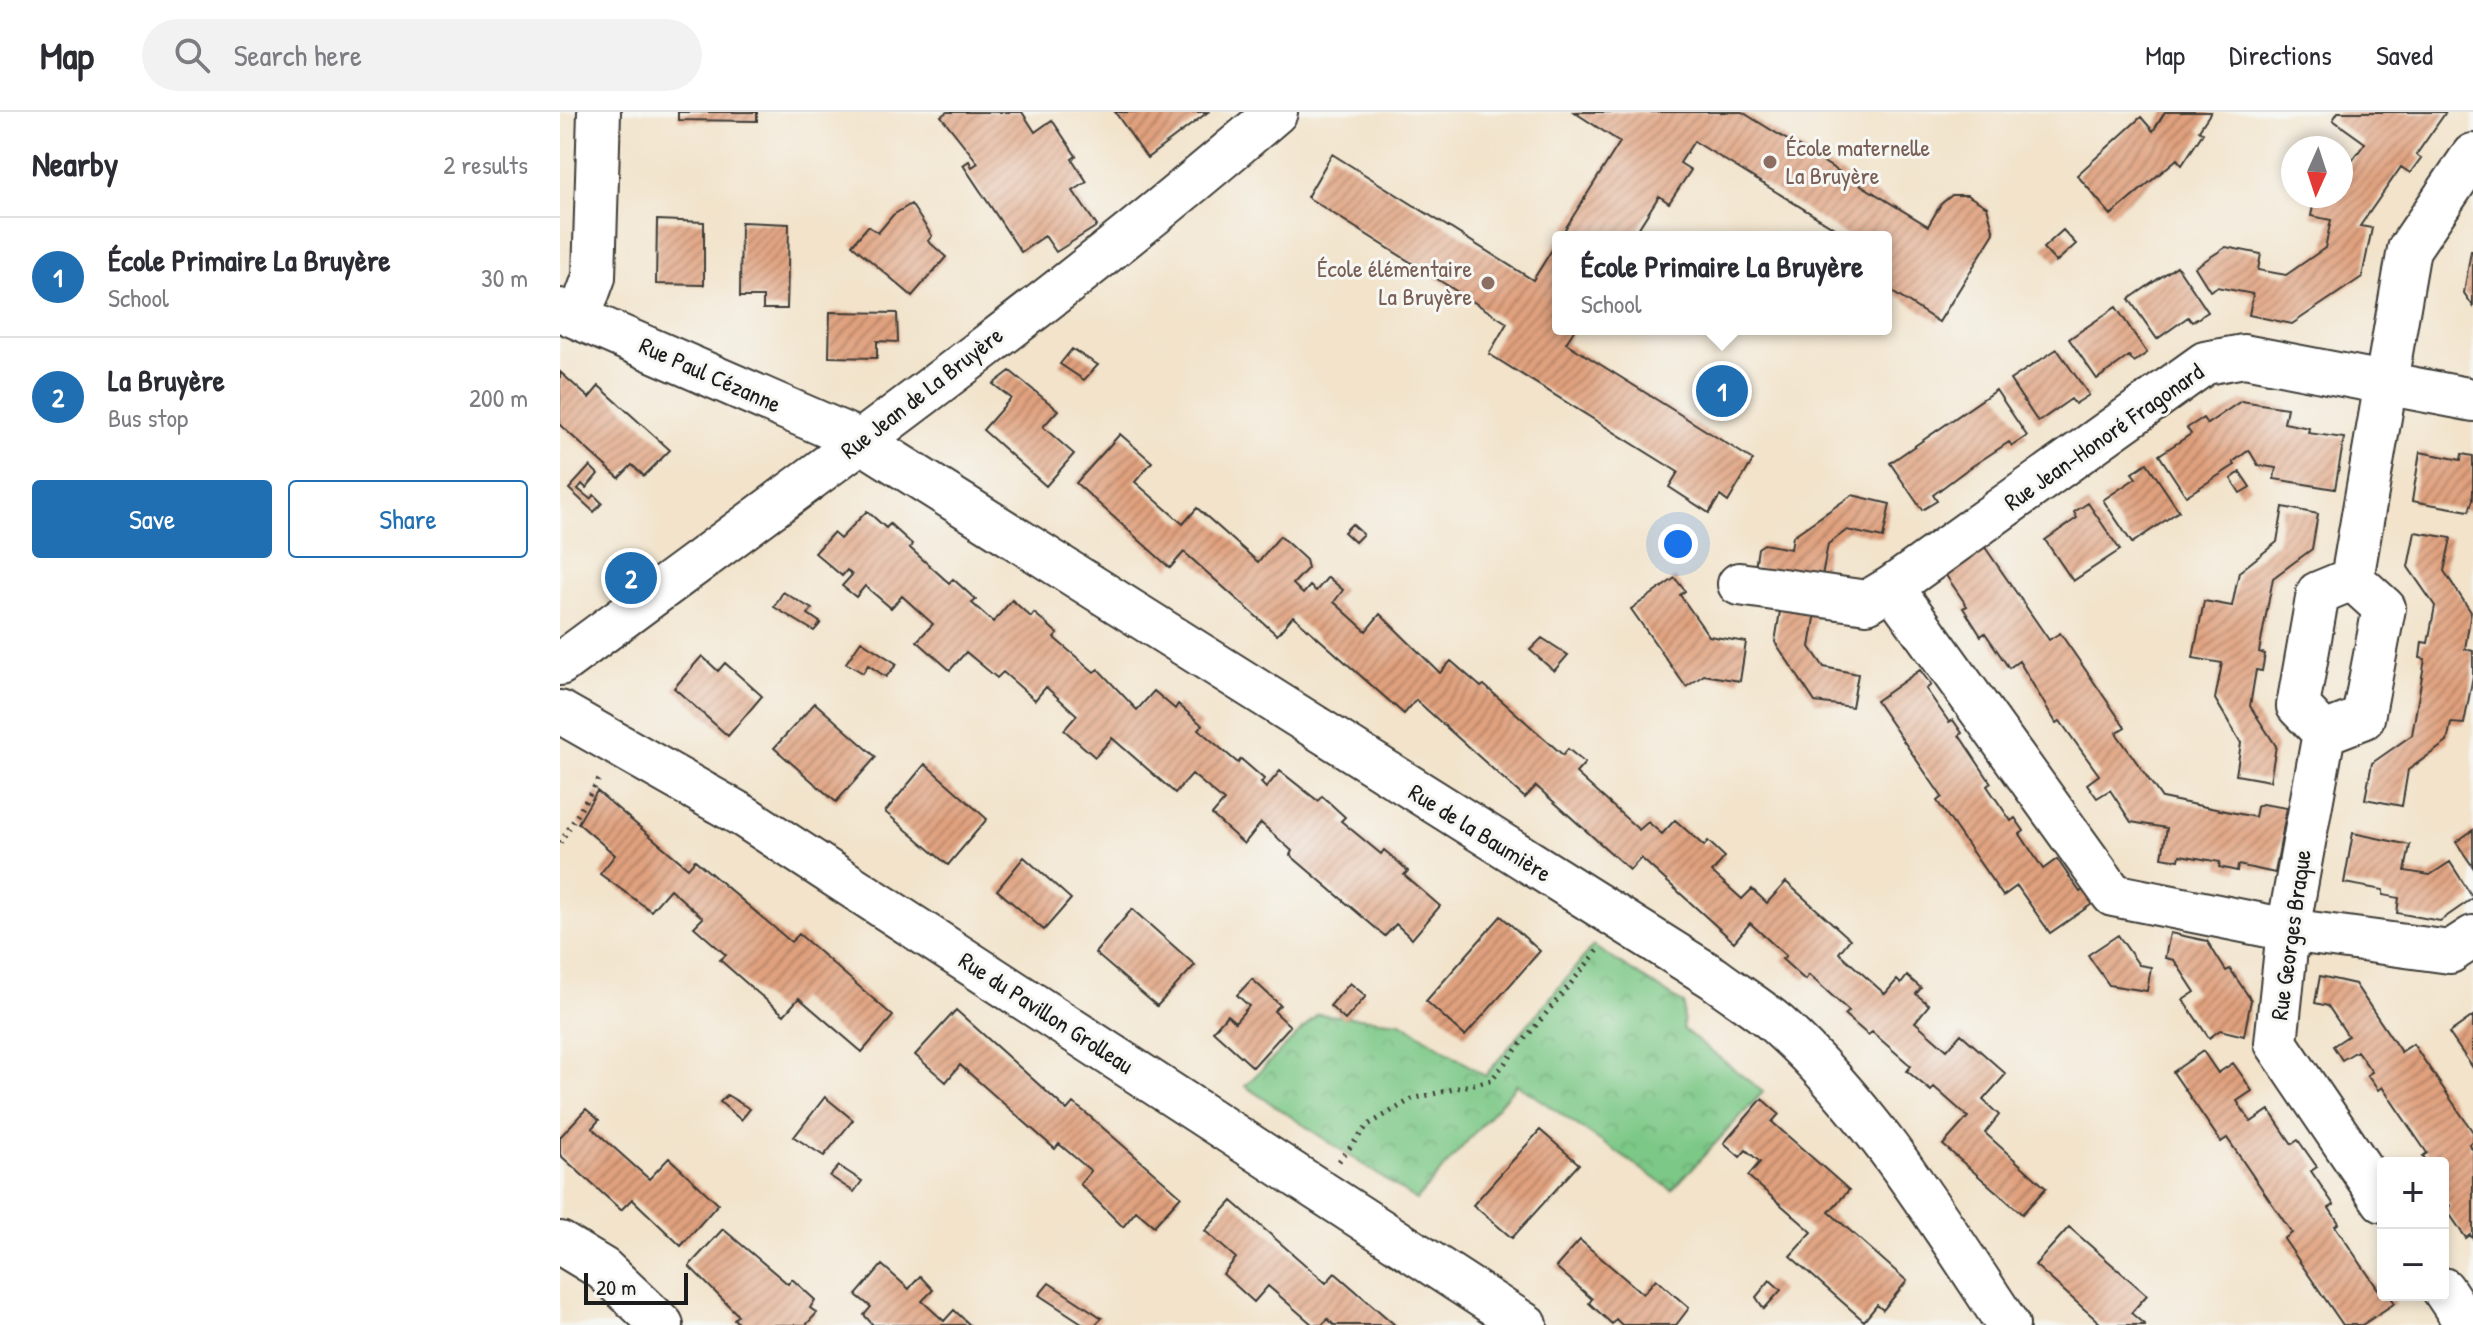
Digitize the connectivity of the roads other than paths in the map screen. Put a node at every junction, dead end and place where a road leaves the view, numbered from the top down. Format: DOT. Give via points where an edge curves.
graph roads {
  1 [pos="599,112"];
  2 [pos="1259,117"];
  3 [pos="2473,155"];
  4 [pos="569,314"];
  5 [pos="2387,381"];
  6 [pos="2473,400"];
  7 [pos="861,441"];
  8 [pos="2352,579"];
  9 [pos="1739,584"];
  10 [pos="1892,587"];
  11 [pos="560,664"];
  12 [pos="560,712"];
  13 [pos="2324,733"];
  14 [pos="2288,930"];
  15 [pos="2473,937"];
  16 [pos="2377,1192"];
  17 [pos="560,1243"];
  18 [pos="2449,1298"];
  19 [pos="662,1325"];
  20 [pos="1526,1325"];
  21 [pos="2008,1325"];
  22 [pos="2467,1325"];
  1 -- 4 [label="street" via="594,277"];
  2 -- 7 [label="street, Rue Jean de La Bruyère" via="1190,185"];
  3 -- 5 [label="street" via="2409,249"];
  4 -- 7 [label="street, Rue Paul Cézanne"];
  5 -- 6 [label="street, Rue Jean-Honoré Fragonard"];
  5 -- 8 [label="street"];
  5 -- 10 [label="street, Rue Jean-Honoré Fragonard" via="2244,356 2205,363"];
  7 -- 11 [label="street, Rue Jean de La Bruyère"];
  7 -- 21 [label="street, Rue de la Baumière" via="1714,978 1777,1024 1826,1074 1907,1173"];
  8 -- 13 [label="street" via="2318,593 2315,607 2298,706"];
  8 -- 13 [label="street" via="2384,608 2363,718"];
  9 -- 10 [label="street, Rue Jean-Honoré Fragonard" via="1867,602"];
  10 -- 14 [label="street" via="2113,895"];
  12 -- 20 [label="street, Rue du Pavillon Grolleau" via="745,817"];
  13 -- 14 [label="street, Rue Georges Braque"];
  14 -- 15 [label="street" via="2450,952"];
  14 -- 16 [label="street, Rue Georges Braque" via="2276,1043"];
  17 -- 19 [label="street" via="603,1269"];
  18 -- 22 [label="street"];
}
